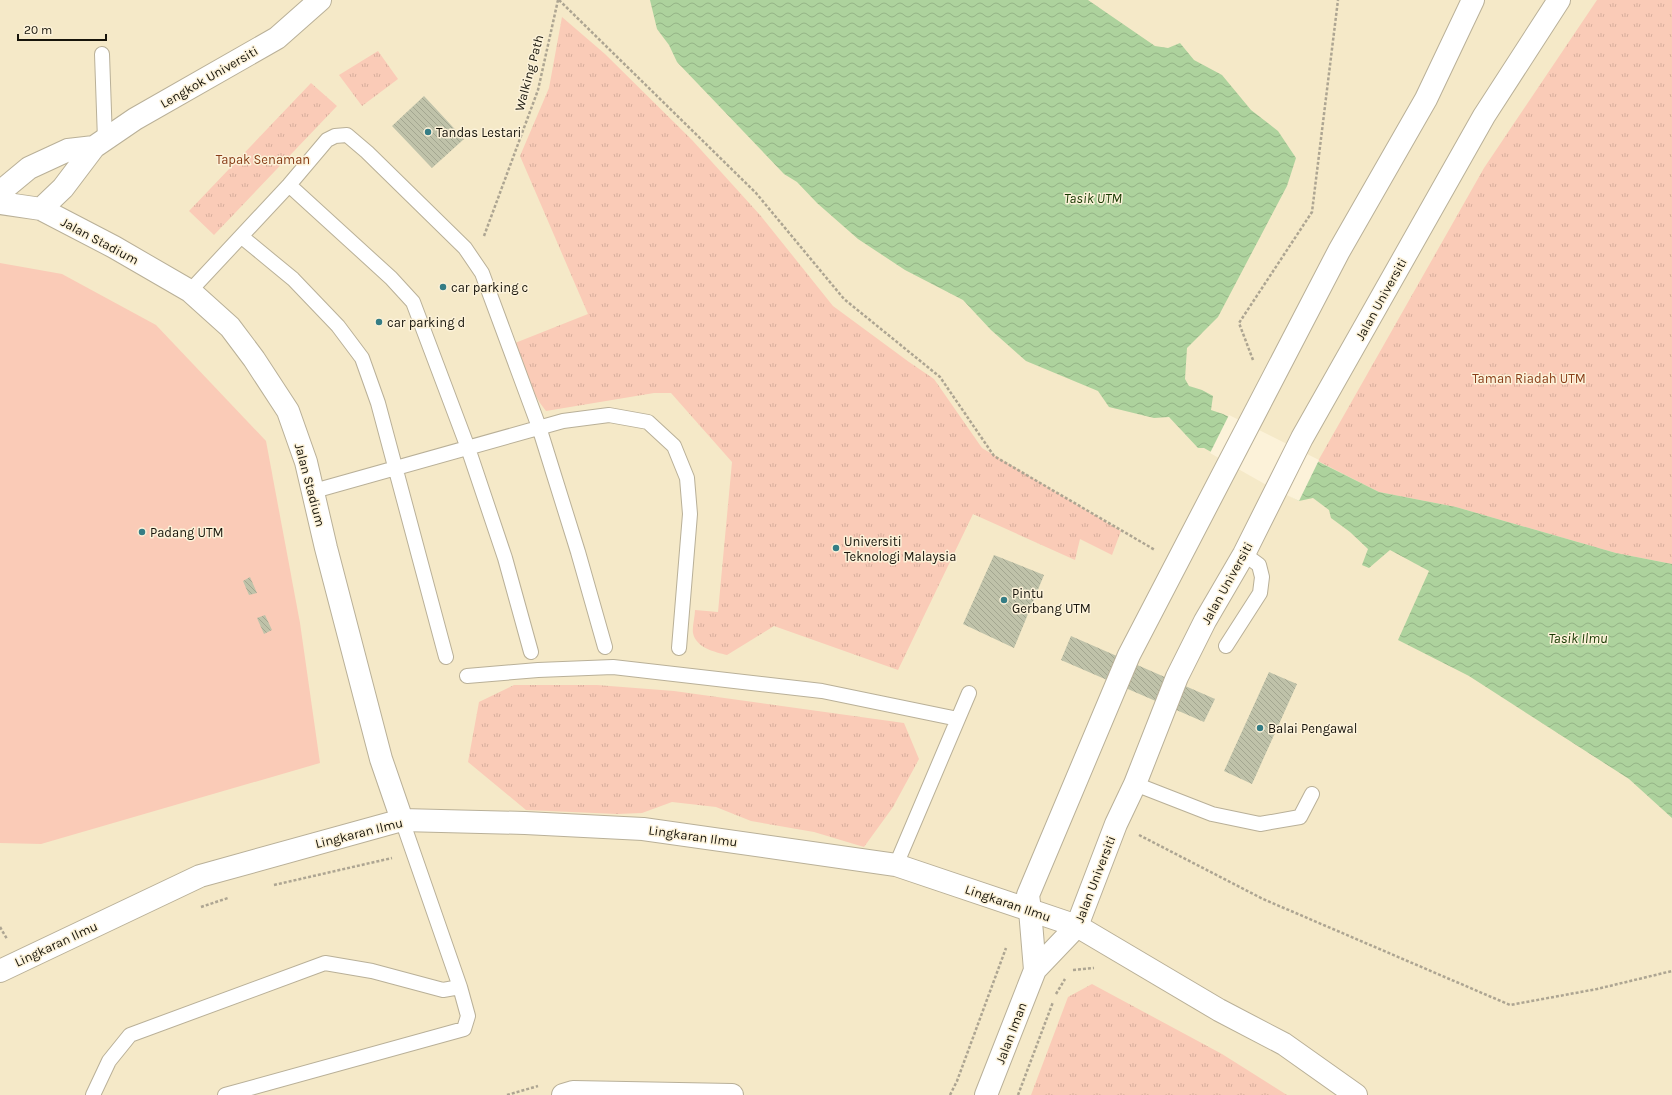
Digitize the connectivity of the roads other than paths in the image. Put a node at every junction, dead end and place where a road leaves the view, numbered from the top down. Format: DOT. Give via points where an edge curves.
graph roads {
  1 [pos="320,0"];
  2 [pos="1473,0"];
  3 [pos="1559,0"];
  4 [pos="102,54"];
  5 [pos="100,144"];
  6 [pos="289,185"];
  7 [pos="0,192"];
  8 [pos="0,203"];
  9 [pos="41,209"];
  10 [pos="242,237"];
  11 [pos="190,291"];
  12 [pos="539,427"];
  13 [pos="468,448"];
  14 [pos="395,468"];
  15 [pos="314,491"];
  16 [pos="1244,554"];
  17 [pos="1226,646"];
  18 [pos="605,647"];
  19 [pos="679,648"];
  20 [pos="531,652"];
  21 [pos="446,657"];
  22 [pos="467,676"];
  23 [pos="969,693"];
  24 [pos="958,719"];
  25 [pos="1135,784"];
  26 [pos="1312,794"];
  27 [pos="402,820"];
  28 [pos="896,865"];
  29 [pos="1030,910"];
  30 [pos="1077,926"];
  31 [pos="1035,970"];
  32 [pos="0,971"];
  33 [pos="460,987"];
  34 [pos="93,1095"];
  35 [pos="225,1095"];
  36 [pos="563,1095"];
  37 [pos="732,1095"];
  38 [pos="986,1095"];
  39 [pos="1356,1095"];
  1 -- 5 [label="street, Lengkok Universiti" via="278,38 134,119"];
  2 -- 29 [label="street" via="1426,99 1340,251 1126,663 1028,895"];
  3 -- 16 [label="street, Jalan Universiti" via="1484,116 1302,438"];
  4 -- 5 [label="lane"];
  5 -- 7 [label="street, Lengkok Universiti" via="68,150 29,168"];
  5 -- 9 [label="street, Lengkok Universiti" via="63,188"];
  6 -- 10 [label="lane"];
  6 -- 12 [label="lane" via="327,140 334,136 347,135 367,152 465,248 482,273"];
  6 -- 13 [label="lane" via="391,278 413,302"];
  8 -- 9 [label="street, Jalan Stadium"];
  9 -- 11 [label="street, Jalan Stadium"];
  10 -- 11 [label="lane"];
  10 -- 14 [label="lane" via="293,279 338,326 362,358 378,403"];
  11 -- 15 [label="street, Jalan Stadium" via="230,327 288,411"];
  12 -- 13 [label="lane"];
  12 -- 18 [label="lane"];
  12 -- 19 [label="lane" via="609,415 648,422 674,446 687,478 690,514"];
  13 -- 14 [label="lane"];
  13 -- 20 [label="lane" via="505,558"];
  14 -- 15 [label="lane"];
  14 -- 21 [label="lane"];
  15 -- 27 [label="street, Jalan Stadium" via="326,548 377,744"];
  16 -- 17 [label="lane" via="1259,565 1262,577 1260,593"];
  16 -- 25 [label="street, Jalan Universiti" via="1205,621 1177,677"];
  22 -- 24 [label="lane" via="613,667 822,691"];
  23 -- 24 [label="lane"];
  24 -- 28 [label="lane"];
  25 -- 26 [label="lane" via="1212,814 1260,824 1300,817"];
  25 -- 30 [label="street, Jalan Universiti" via="1116,824"];
  27 -- 28 [label="street, Lingkaran Ilmu" via="643,828"];
  27 -- 32 [label="street, Lingkaran Ilmu" via="200,876"];
  27 -- 33 [label="lane"];
  28 -- 29 [label="street, Lingkaran Ilmu"];
  29 -- 30 [label="street, Lingkaran Ilmu"];
  29 -- 31 [label="street"];
  30 -- 31 [label="street, Jalan Universiti"];
  30 -- 39 [label="street, Lingkaran Ilmu" via="1219,1010 1284,1044"];
  31 -- 38 [label="street, Jalan Iman"];
  33 -- 34 [label="lane" via="443,990 372,971 325,963 130,1035 109,1061"];
  33 -- 35 [label="lane" via="468,1016 464,1029"];
  36 -- 37 [label="street" via="573,1092"];
}
